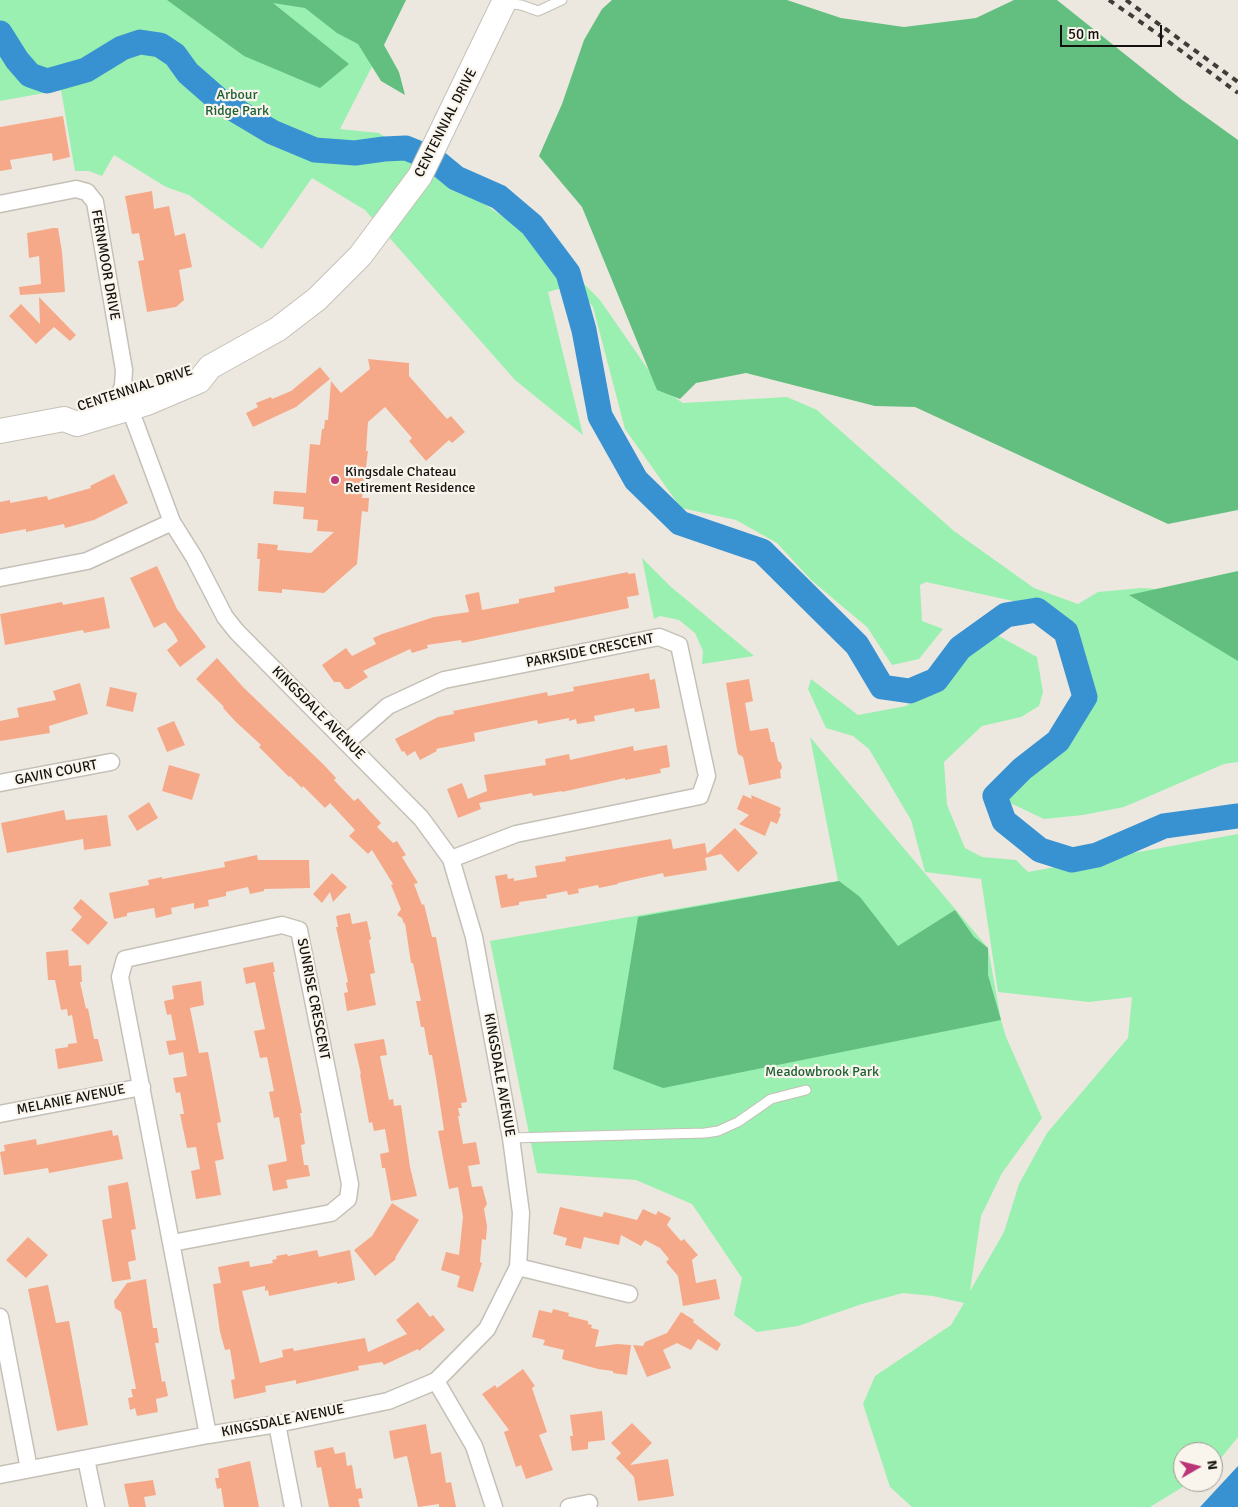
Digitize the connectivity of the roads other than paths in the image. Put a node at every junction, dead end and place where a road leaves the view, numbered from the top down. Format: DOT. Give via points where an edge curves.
graph roads {
  1 [pos="562,0"];
  2 [pos="504,2"];
  3 [pos="0,204"];
  4 [pos="124,403"];
  5 [pos="0,431"];
  6 [pos="172,522"];
  7 [pos="0,578"];
  8 [pos="347,742"];
  9 [pos="111,762"];
  10 [pos="0,783"];
  11 [pos="451,859"];
  12 [pos="142,1087"];
  13 [pos="806,1090"];
  14 [pos="0,1114"];
  15 [pos="511,1138"];
  16 [pos="172,1243"];
  17 [pos="518,1268"];
  18 [pos="630,1294"];
  19 [pos="0,1318"];
  20 [pos="436,1381"];
  21 [pos="276,1424"];
  22 [pos="208,1435"];
  23 [pos="86,1459"];
  24 [pos="29,1469"];
  25 [pos="0,1475"];
  26 [pos="589,1503"];
  27 [pos="96,1507"];
  28 [pos="293,1507"];
  29 [pos="494,1507"];
  30 [pos="569,1507"];
  1 -- 2 [label="lane" via="538,11"];
  2 -- 4 [label="main road, CENTENNIAL DRIVE" via="420,176 360,256 316,299 278,329 210,367 199,381"];
  3 -- 4 [label="street, FERNMOOR DRIVE" via="76,189 87,192 94,202 124,377"];
  4 -- 5 [label="main road, CENTENNIAL DRIVE" via="77,424 64,419"];
  4 -- 6 [label="street, KINGSDALE AVENUE"];
  6 -- 7 [label="street" via="87,561"];
  6 -- 8 [label="street, KINGSDALE AVENUE" via="225,617"];
  8 -- 11 [label="street, KINGSDALE AVENUE" via="421,818"];
  8 -- 11 [label="street, PARKSIDE CRESCENT" via="388,706 444,680 659,637 679,645 708,776 700,796 516,834"];
  9 -- 10 [label="street, GAVIN COURT"];
  11 -- 15 [label="street, KINGSDALE AVENUE" via="474,937"];
  12 -- 14 [label="street, MELANIE AVENUE"];
  12 -- 16 [label="street, SUNRISE CRESCENT"];
  12 -- 16 [label="street, SUNRISE CRESCENT" via="120,977 126,959 282,925 299,930 350,1184 348,1198 331,1214"];
  13 -- 15 [label="lane" via="771,1099 738,1122 706,1133"];
  15 -- 17 [label="street, KINGSDALE AVENUE" via="521,1212"];
  16 -- 22 [label="street, SUNRISE CRESCENT"];
  17 -- 18 [label="street"];
  17 -- 20 [label="street, KINGSDALE AVENUE" via="487,1329"];
  19 -- 24 [label="street"];
  20 -- 21 [label="street, KINGSDALE AVENUE" via="388,1401"];
  20 -- 29 [label="street" via="474,1446"];
  21 -- 22 [label="street, KINGSDALE AVENUE"];
  21 -- 28 [label="street"];
  22 -- 23 [label="street, KINGSDALE AVENUE"];
  23 -- 24 [label="street, KINGSDALE AVENUE"];
  23 -- 27 [label="street"];
  24 -- 25 [label="street, KINGSDALE AVENUE"];
  26 -- 30 [label="street"];
}
